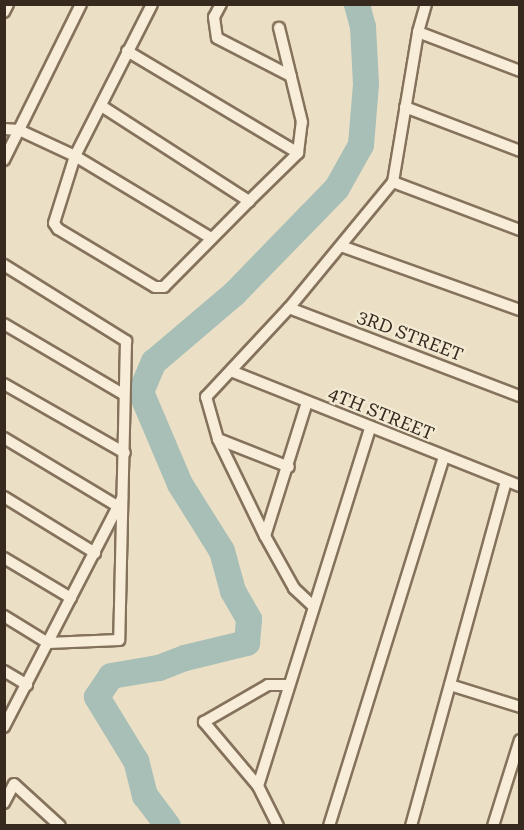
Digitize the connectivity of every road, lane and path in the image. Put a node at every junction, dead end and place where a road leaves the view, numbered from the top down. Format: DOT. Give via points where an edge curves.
graph roads {
  1 [pos="8,4"];
  2 [pos="81,4"];
  3 [pos="152,4"];
  4 [pos="221,4"];
  5 [pos="426,4"];
  6 [pos="4,12"];
  7 [pos="279,28"];
  8 [pos="418,32"];
  9 [pos="127,51"];
  10 [pos="519,71"];
  11 [pos="291,76"];
  12 [pos="103,107"];
  13 [pos="405,107"];
  14 [pos="4,129"];
  15 [pos="19,130"];
  16 [pos="519,151"];
  17 [pos="298,153"];
  18 [pos="75,156"];
  19 [pos="4,160"];
  20 [pos="393,182"];
  21 [pos="249,201"];
  22 [pos="519,230"];
  23 [pos="211,238"];
  24 [pos="341,246"];
  25 [pos="4,265"];
  26 [pos="288,308"];
  27 [pos="519,310"];
  28 [pos="4,324"];
  29 [pos="231,371"];
  30 [pos="4,384"];
  31 [pos="123,394"];
  32 [pos="519,396"];
  33 [pos="306,402"];
  34 [pos="370,429"];
  35 [pos="4,438"];
  36 [pos="218,439"];
  37 [pos="125,453"];
  38 [pos="444,458"];
  39 [pos="289,467"];
  40 [pos="506,482"];
  41 [pos="519,486"];
  42 [pos="4,497"];
  43 [pos="121,501"];
  44 [pos="265,536"];
  45 [pos="95,553"];
  46 [pos="4,558"];
  47 [pos="71,598"];
  48 [pos="313,606"];
  49 [pos="4,616"];
  50 [pos="48,643"];
  51 [pos="4,672"];
  52 [pos="27,685"];
  53 [pos="289,685"];
  54 [pos="450,685"];
  55 [pos="519,707"];
  56 [pos="6,721"];
  57 [pos="519,740"];
  58 [pos="258,786"];
  59 [pos="4,803"];
  60 [pos="60,825"];
  61 [pos="278,825"];
  62 [pos="329,825"];
  63 [pos="411,825"];
  64 [pos="493,825"];
  1 -- 6 [label="street"];
  2 -- 15 [label="street"];
  3 -- 9 [label="street"];
  4 -- 11 [label="street" via="214,17 217,38"];
  5 -- 8 [label="street"];
  7 -- 11 [label="street"];
  8 -- 10 [label="street"];
  8 -- 13 [label="street"];
  9 -- 12 [label="street"];
  9 -- 17 [label="street"];
  11 -- 17 [label="street" via="302,122"];
  12 -- 18 [label="street"];
  12 -- 21 [label="street"];
  13 -- 16 [label="street"];
  13 -- 20 [label="street"];
  14 -- 15 [label="street"];
  15 -- 18 [label="street"];
  15 -- 19 [label="street"];
  17 -- 21 [label="street"];
  18 -- 23 [label="street"];
  18 -- 23 [label="street" via="54,216 58,229 155,287 164,287"];
  20 -- 22 [label="street"];
  20 -- 24 [label="street"];
  21 -- 23 [label="street"];
  24 -- 26 [label="street"];
  24 -- 27 [label="street"];
  25 -- 31 [label="street" via="126,341"];
  26 -- 29 [label="street"];
  26 -- 32 [label="street, 3RD STREET"];
  28 -- 31 [label="street"];
  29 -- 33 [label="street, 4TH STREET"];
  29 -- 36 [label="street" via="206,397"];
  30 -- 37 [label="street"];
  31 -- 37 [label="street"];
  33 -- 34 [label="street, 4TH STREET"];
  33 -- 39 [label="street"];
  34 -- 38 [label="street, 4TH STREET"];
  34 -- 48 [label="street"];
  35 -- 43 [label="street"];
  36 -- 39 [label="street"];
  36 -- 44 [label="street"];
  37 -- 43 [label="street"];
  38 -- 40 [label="street, 4TH STREET"];
  38 -- 62 [label="street"];
  39 -- 44 [label="street"];
  40 -- 41 [label="street, 4TH STREET"];
  40 -- 54 [label="street"];
  42 -- 45 [label="street"];
  43 -- 45 [label="street"];
  43 -- 50 [label="street" via="119,640"];
  44 -- 48 [label="street" via="294,588"];
  45 -- 47 [label="street"];
  46 -- 47 [label="street"];
  47 -- 50 [label="street"];
  48 -- 53 [label="street"];
  49 -- 50 [label="street"];
  50 -- 52 [label="street"];
  51 -- 52 [label="street"];
  52 -- 56 [label="street"];
  53 -- 58 [label="street"];
  53 -- 58 [label="street" via="268,685 204,722"];
  54 -- 55 [label="street"];
  54 -- 63 [label="street"];
  57 -- 64 [label="street"];
  58 -- 61 [label="street"];
  59 -- 60 [label="street" via="14,784"];
}
